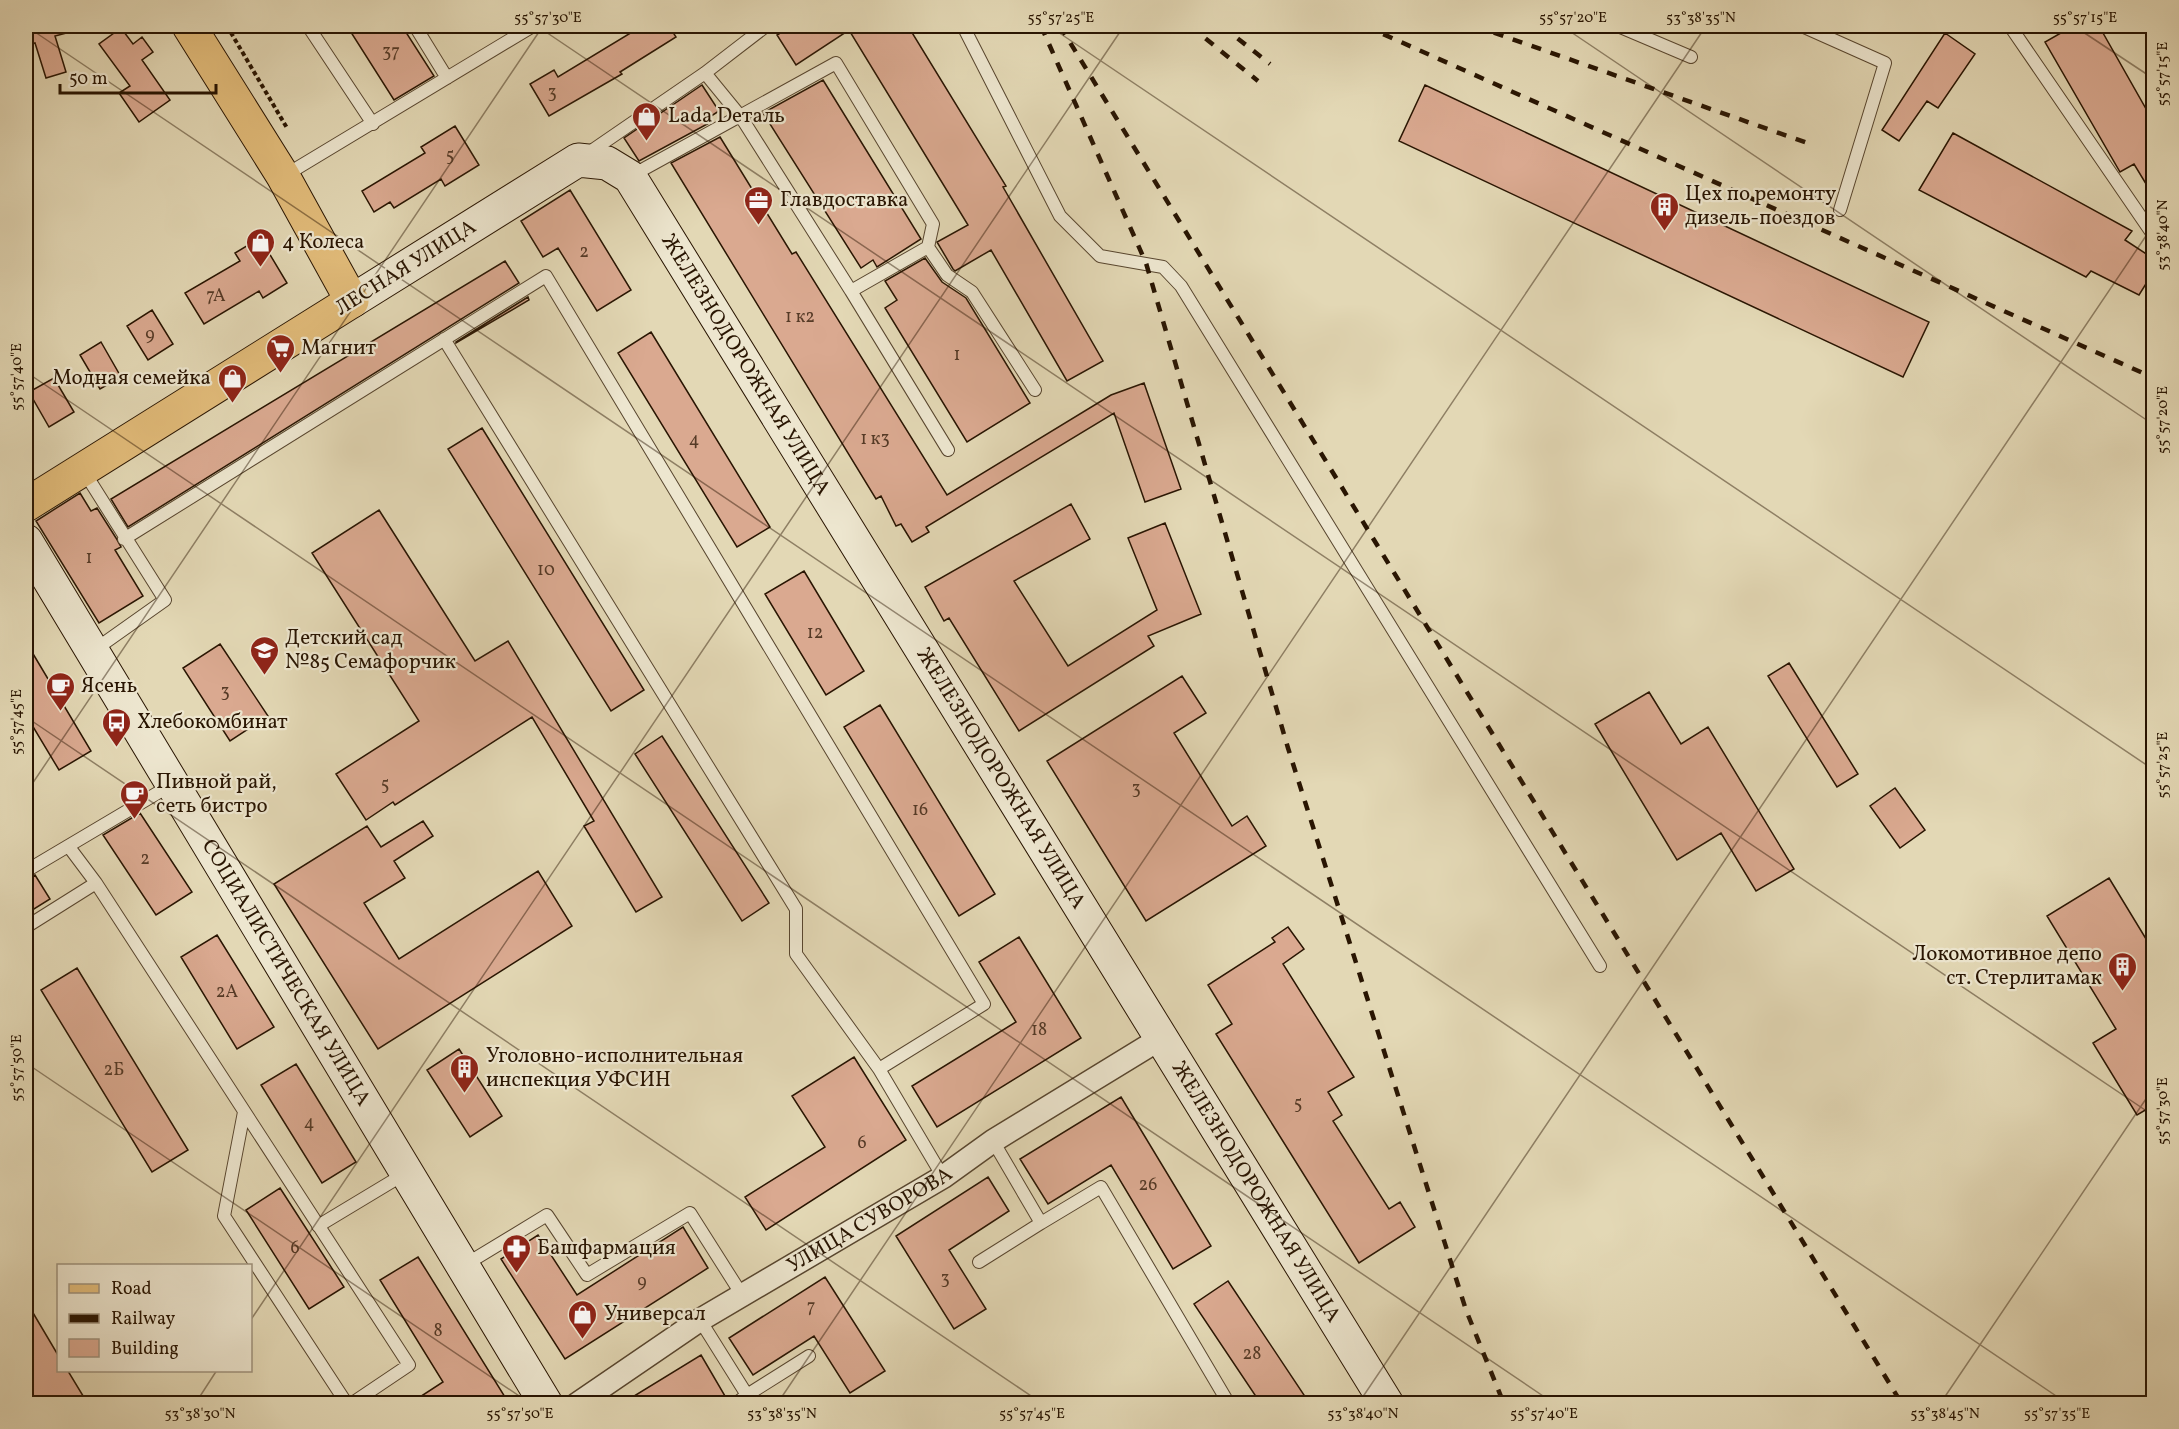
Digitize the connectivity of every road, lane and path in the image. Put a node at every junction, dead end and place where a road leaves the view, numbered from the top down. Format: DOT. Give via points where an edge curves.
graph roads {
  1 [pos="189,26"];
  2 [pos="227,26"];
  3 [pos="308,26"];
  4 [pos="415,26"];
  5 [pos="533,26"];
  6 [pos="763,26"];
  7 [pos="963,26"];
  8 [pos="1618,26"];
  9 [pos="1802,26"];
  10 [pos="2010,26"];
  11 [pos="1691,57"];
  12 [pos="705,73"];
  13 [pos="447,78"];
  14 [pos="741,117"];
  15 [pos="373,124"];
  16 [pos="605,166"];
  17 [pos="295,170"];
  18 [pos="1840,210"];
  19 [pos="2154,236"];
  20 [pos="928,247"];
  21 [pos="851,291"];
  22 [pos="352,301"];
  23 [pos="444,339"];
  24 [pos="1035,390"];
  25 [pos="948,450"];
  26 [pos="82,468"];
  27 [pos="26,505"];
  28 [pos="124,538"];
  29 [pos="26,541"];
  30 [pos="92,651"];
  31 [pos="171,785"];
  32 [pos="69,847"];
  33 [pos="26,872"];
  34 [pos="96,884"];
  35 [pos="26,927"];
  36 [pos="1600,966"];
  37 [pos="1163,1037"];
  38 [pos="879,1069"];
  39 [pos="244,1112"];
  40 [pos="993,1141"];
  41 [pos="406,1172"];
  42 [pos="943,1177"];
  43 [pos="1041,1223"];
  44 [pos="318,1226"];
  45 [pos="979,1262"];
  46 [pos="463,1266"];
  47 [pos="742,1295"];
  48 [pos="700,1320"];
  49 [pos="808,1356"];
  50 [pos="747,1395"];
  51 [pos="349,1404"];
  52 [pos="546,1404"];
  53 [pos="577,1404"];
  54 [pos="735,1404"];
  55 [pos="1229,1404"];
  56 [pos="1388,1404"];
  1 -- 17 [label="main road"];
  2 -- 17 [label="path"];
  3 -- 15 [label="lane"];
  4 -- 13 [label="lane"];
  5 -- 13 [label="lane"];
  6 -- 12 [label="lane"];
  7 -- 36 [label="lane" via="1060,216 1100,256 1163,267 1181,286"];
  8 -- 11 [label="lane"];
  9 -- 18 [label="lane" via="1885,63"];
  10 -- 19 [label="lane"];
  12 -- 14 [label="lane"];
  12 -- 16 [label="lane"];
  13 -- 15 [label="lane"];
  14 -- 16 [label="lane"];
  14 -- 20 [label="lane" via="836,63 933,224"];
  14 -- 21 [label="lane"];
  15 -- 17 [label="lane"];
  16 -- 22 [label="main road, ЛЕСНАЯ УЛИЦА"];
  16 -- 37 [label="main road, ЖЕЛЕЗНОДОРОЖНАЯ УЛИЦА"];
  17 -- 22 [label="main road"];
  20 -- 21 [label="lane"];
  20 -- 24 [label="lane" via="947,275 972,292"];
  21 -- 25 [label="lane"];
  22 -- 26 [label="main road, ЛЕСНАЯ УЛИЦА"];
  23 -- 28 [label="lane"];
  23 -- 38 [label="lane" via="796,909 796,954"];
  23 -- 38 [label="lane" via="546,276 984,1004"];
  26 -- 27 [label="main road, ЛЕСНАЯ УЛИЦА"];
  26 -- 28 [label="lane"];
  28 -- 30 [label="lane" via="165,600"];
  29 -- 30 [label="main road, СОЦИАЛИСТИЧЕСКАЯ УЛИЦА"];
  30 -- 31 [label="main road, СОЦИАЛИСТИЧЕСКАЯ УЛИЦА"];
  31 -- 32 [label="lane"];
  31 -- 41 [label="main road, СОЦИАЛИСТИЧЕСКАЯ УЛИЦА"];
  32 -- 33 [label="lane"];
  32 -- 34 [label="lane"];
  34 -- 35 [label="lane"];
  34 -- 39 [label="lane"];
  37 -- 40 [label="street, УЛИЦА СУВОРОВА"];
  37 -- 56 [label="main road, ЖЕЛЕЗНОДОРОЖНАЯ УЛИЦА"];
  38 -- 42 [label="lane"];
  39 -- 44 [label="lane"];
  39 -- 51 [label="lane" via="224,1216"];
  40 -- 42 [label="street, УЛИЦА СУВОРОВА"];
  40 -- 43 [label="lane"];
  41 -- 44 [label="lane"];
  41 -- 46 [label="main road, СОЦИАЛИСТИЧЕСКАЯ УЛИЦА"];
  42 -- 47 [label="street, УЛИЦА СУВОРОВА"];
  43 -- 45 [label="lane"];
  43 -- 55 [label="lane" via="1101,1187"];
  44 -- 51 [label="lane" via="409,1365"];
  46 -- 47 [label="lane" via="547,1215 587,1275 690,1213"];
  46 -- 52 [label="main road, СОЦИАЛИСТИЧЕСКАЯ УЛИЦА"];
  47 -- 48 [label="street, УЛИЦА СУВОРОВА"];
  48 -- 50 [label="lane"];
  48 -- 53 [label="street, УЛИЦА СУВОРОВА"];
  49 -- 50 [label="lane"];
  50 -- 54 [label="lane"];
}
